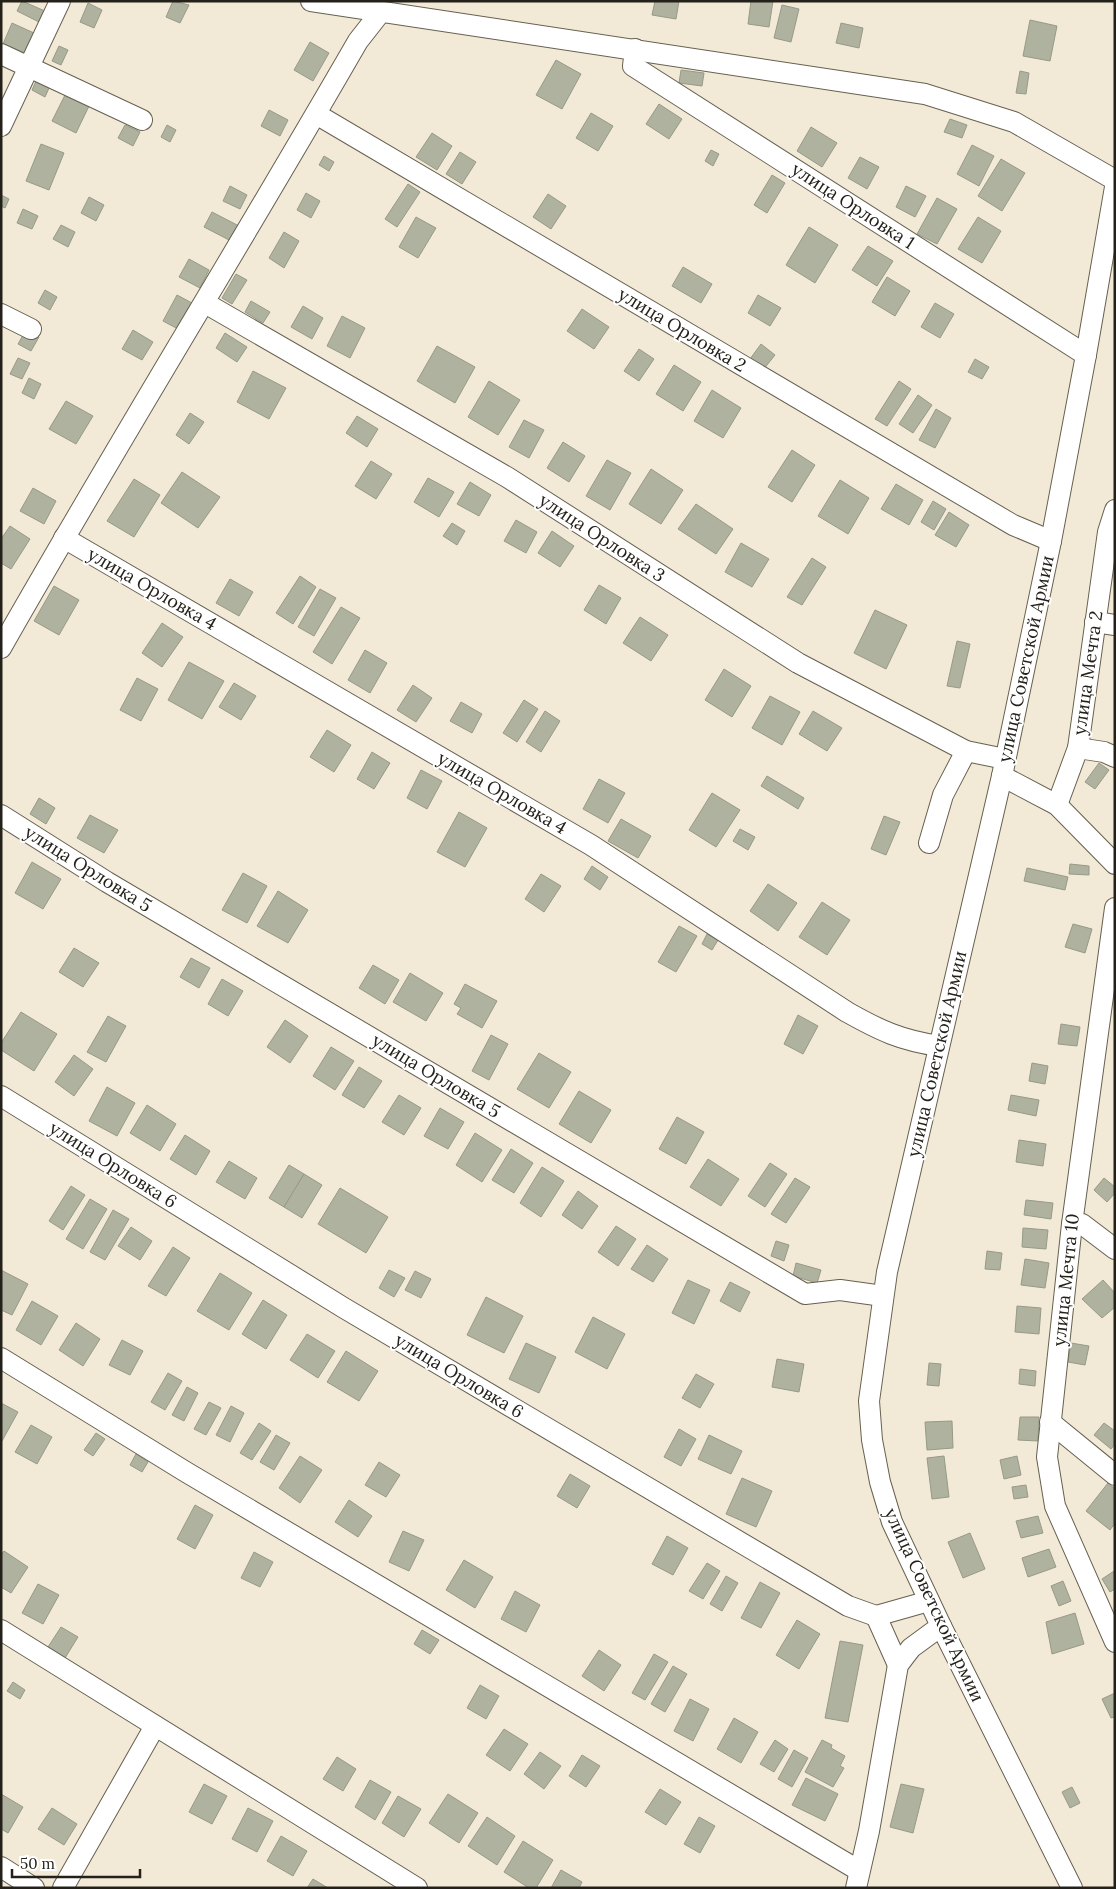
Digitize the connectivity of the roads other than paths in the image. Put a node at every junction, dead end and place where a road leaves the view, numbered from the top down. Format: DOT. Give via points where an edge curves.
graph roads {
  1 [pos="60,1"];
  2 [pos="311,1"];
  3 [pos="380,13"];
  4 [pos="635,49"];
  5 [pos="1,54"];
  6 [pos="29,67"];
  7 [pos="316,114"];
  8 [pos="142,120"];
  9 [pos="1,126"];
  10 [pos="1115,180"];
  11 [pos="1115,187"];
  12 [pos="1112,219"];
  13 [pos="205,303"];
  14 [pos="1,314"];
  15 [pos="31,329"];
  16 [pos="1086,355"];
  17 [pos="1115,510"];
  18 [pos="64,538"];
  19 [pos="1051,541"];
  20 [pos="1105,623"];
  21 [pos="1,648"];
  22 [pos="1078,748"];
  23 [pos="966,750"];
  24 [pos="1115,758"];
  25 [pos="1003,768"];
  26 [pos="1057,805"];
  27 [pos="1,815"];
  28 [pos="928,843"];
  29 [pos="1115,864"];
  30 [pos="1115,908"];
  31 [pos="1107,1017"];
  32 [pos="939,1046"];
  33 [pos="1,1096"];
  34 [pos="1072,1224"];
  35 [pos="1115,1249"];
  36 [pos="883,1296"];
  37 [pos="1,1358"];
  38 [pos="1050,1422"];
  39 [pos="1115,1475"];
  40 [pos="929,1601"];
  41 [pos="876,1616"];
  42 [pos="941,1626"];
  43 [pos="1,1630"];
  44 [pos="1115,1642"];
  45 [pos="898,1665"];
  46 [pos="155,1726"];
  47 [pos="1,1867"];
  48 [pos="857,1879"];
  49 [pos="34,1888"];
  50 [pos="63,1888"];
  51 [pos="418,1888"];
  52 [pos="1072,1888"];
  1 -- 6 [label="street"];
  2 -- 3 [label="street"];
  3 -- 4 [label="street"];
  3 -- 7 [label="street" via="358,41"];
  4 -- 10 [label="street" via="925,94 1014,122"];
  4 -- 16 [label="street, улица Орловка 1" via="633,66"];
  5 -- 6 [label="street"];
  6 -- 8 [label="street"];
  6 -- 9 [label="street"];
  7 -- 13 [label="street"];
  7 -- 19 [label="street, улица Орловка 2" via="1013,526"];
  11 -- 12 [label="street, улица Советской Армии"];
  12 -- 16 [label="street, улица Советской Армии"];
  13 -- 18 [label="street"];
  13 -- 23 [label="street, улица Орловка 3" via="507,477 798,663"];
  14 -- 15 [label="street"];
  16 -- 19 [label="street, улица Советской Армии"];
  17 -- 20 [label="street, улица Мечта 2" via="1108,532"];
  18 -- 21 [label="street"];
  18 -- 32 [label="street, улица Орловка 4" via="591,845 847,1012 886,1034"];
  19 -- 25 [label="street, улица Советской Армии"];
  20 -- 22 [label="street, улица Мечта 2"];
  22 -- 24 [label="street" via="1104,752"];
  22 -- 26 [label="street, улица Мечта 2"];
  23 -- 25 [label="street, улица Орловка 3"];
  23 -- 28 [label="street" via="943,795"];
  25 -- 26 [label="street, улица Орловка 3"];
  25 -- 32 [label="street, улица Советской Армии"];
  26 -- 29 [label="street, улица Орловка 3"];
  27 -- 36 [label="street, улица Орловка 5" via="107,882 805,1294 840,1290"];
  30 -- 31 [label="street, улица Мечта 10"];
  31 -- 34 [label="street, улица Мечта 10"];
  32 -- 36 [label="street, улица Советской Армии"];
  33 -- 41 [label="street, улица Орловка 6" via="352,1313 848,1606"];
  34 -- 35 [label="street" via="1082,1224"];
  34 -- 38 [label="street, улица Мечта 10"];
  36 -- 40 [label="street, улица Советской Армии" via="869,1401 872,1440 892,1522"];
  37 -- 48 [label="street"];
  38 -- 39 [label="street"];
  38 -- 44 [label="street, улица Мечта 10" via="1047,1457 1054,1506"];
  40 -- 41 [label="street"];
  40 -- 42 [label="street, улица Советской Армии"];
  41 -- 45 [label="street"];
  42 -- 45 [label="street" via="911,1648"];
  42 -- 52 [label="street, улица Советской Армии"];
  43 -- 46 [label="street"];
  45 -- 48 [label="street" via="869,1830"];
  46 -- 50 [label="street"];
  46 -- 51 [label="street"];
  47 -- 49 [label="street"];
}
